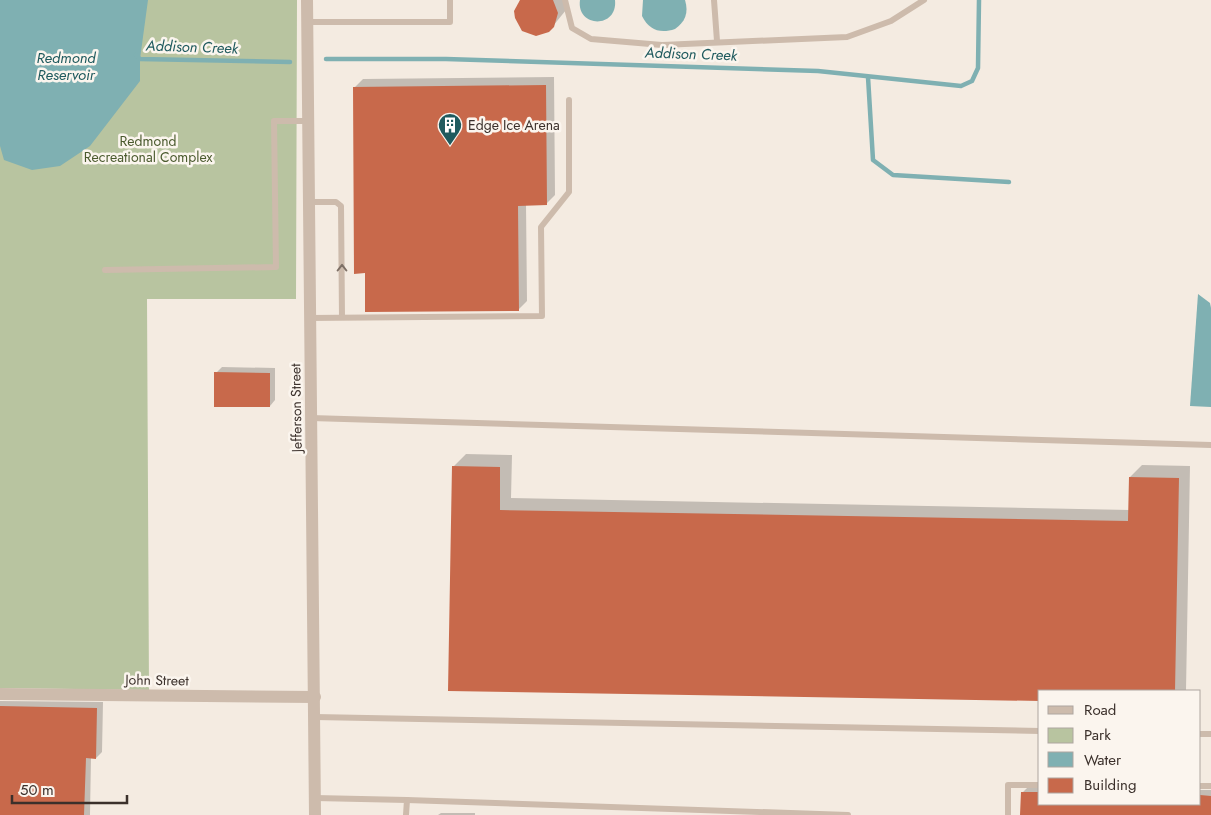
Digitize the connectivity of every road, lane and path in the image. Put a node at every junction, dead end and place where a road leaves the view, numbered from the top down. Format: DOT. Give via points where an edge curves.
graph roads {
  1 [pos="308,0"];
  2 [pos="450,0"];
  3 [pos="566,0"];
  4 [pos="714,0"];
  5 [pos="924,0"];
  6 [pos="308,22"];
  7 [pos="717,41"];
  8 [pos="569,100"];
  9 [pos="308,121"];
  10 [pos="309,202"];
  11 [pos="105,270"];
  12 [pos="342,317"];
  13 [pos="310,318"];
  14 [pos="312,418"];
  15 [pos="1211,445"];
  16 [pos="0,694"];
  17 [pos="314,697"];
  18 [pos="315,717"];
  19 [pos="1038,731"];
  20 [pos="1038,785"];
  21 [pos="315,798"];
  22 [pos="407,800"];
  23 [pos="316,815"];
  24 [pos="406,815"];
  25 [pos="848,815"];
  26 [pos="1008,815"];
  1 -- 6 [label="street, Jefferson Street"];
  2 -- 6 [label="lane" via="450,22"];
  3 -- 7 [label="lane" via="572,28 591,39 662,45"];
  4 -- 7 [label="lane"];
  5 -- 7 [label="lane" via="891,21 847,37"];
  6 -- 9 [label="street, Jefferson Street"];
  8 -- 12 [label="lane" via="569,192 541,227 542,316"];
  9 -- 10 [label="street, Jefferson Street"];
  9 -- 11 [label="lane" via="274,121 276,266"];
  12 -- 10 [label="lane, one-way" via="342,206 336,202"];
  10 -- 13 [label="street, Jefferson Street"];
  12 -- 13 [label="lane"];
  13 -- 14 [label="street, Jefferson Street"];
  14 -- 15 [label="lane"];
  14 -- 17 [label="street, Jefferson Street"];
  16 -- 17 [label="street, John Street"];
  17 -- 18 [label="street, Jefferson Street"];
  18 -- 19 [label="lane"];
  18 -- 21 [label="street, Jefferson Street"];
  20 -- 26 [label="lane" via="1008,785"];
  21 -- 22 [label="lane"];
  21 -- 23 [label="street, Jefferson Street"];
  22 -- 24 [label="lane"];
  22 -- 25 [label="lane"];
}
